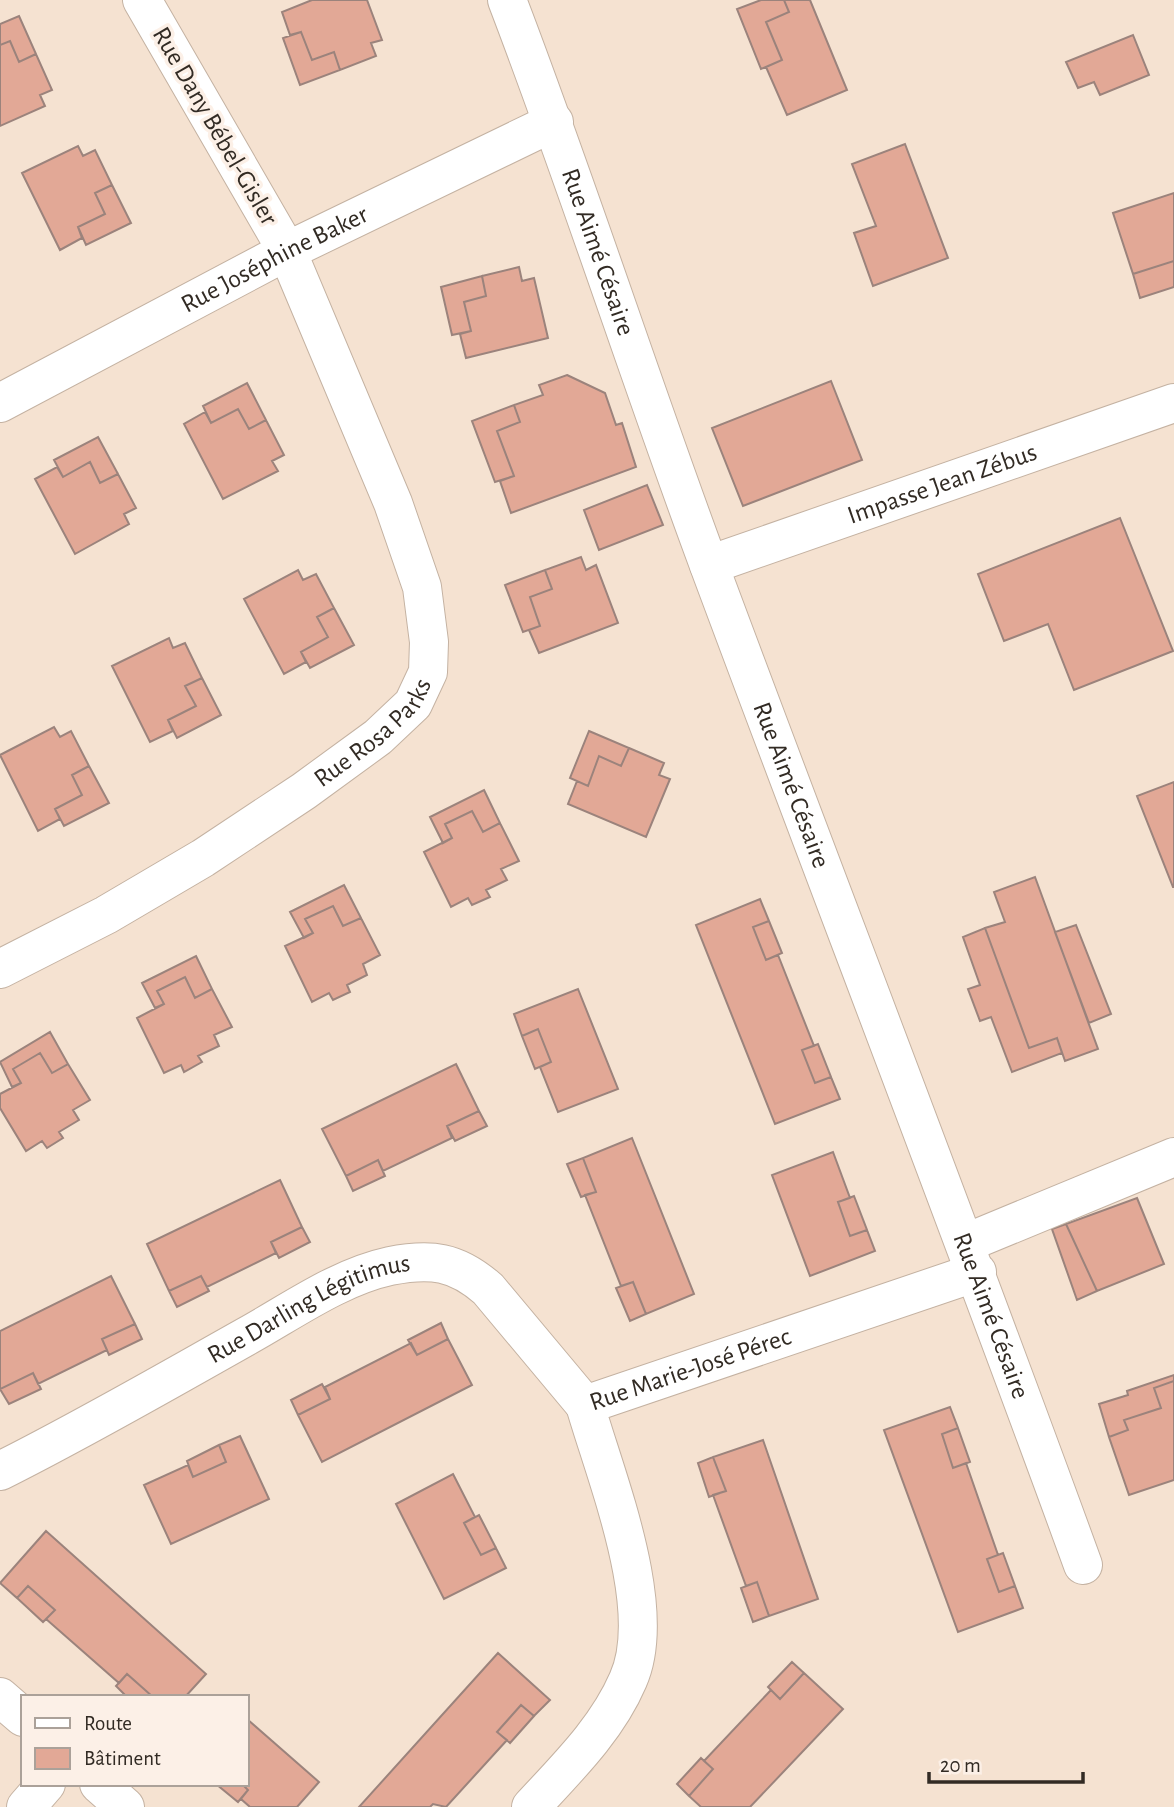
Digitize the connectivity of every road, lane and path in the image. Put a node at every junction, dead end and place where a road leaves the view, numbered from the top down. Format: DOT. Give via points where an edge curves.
graph roads {
  1 [pos="142,0"];
  2 [pos="507,0"];
  3 [pos="554,122"];
  4 [pos="288,251"];
  5 [pos="1174,403"];
  6 [pos="0,404"];
  7 [pos="709,565"];
  8 [pos="0,969"];
  9 [pos="1174,1157"];
  10 [pos="971,1257"];
  11 [pos="585,1405"];
  12 [pos="0,1471"];
  13 [pos="1083,1565"];
  14 [pos="0,1697"];
  15 [pos="21,1715"];
  16 [pos="44,1786"];
  17 [pos="101,1786"];
  18 [pos="26,1807"];
  19 [pos="125,1807"];
  20 [pos="531,1807"];
  1 -- 4 [label="street, Rue Dany Bébel-Gisler"];
  2 -- 3 [label="street, Rue Aimé Césaire"];
  3 -- 4 [label="street, Rue Joséphine Baker"];
  3 -- 7 [label="street, Rue Aimé Césaire"];
  4 -- 6 [label="street, Rue Joséphine Baker"];
  4 -- 8 [label="street, Rue Rosa Parks" via="393,503 422,587 428,672 412,704 396,721 304,791 149,890"];
  5 -- 7 [label="street, Impasse Jean Zébus"];
  7 -- 10 [label="street, Rue Aimé Césaire"];
  9 -- 10 [label="street, Rue Marie-José Pérec"];
  10 -- 11 [label="street, Rue Marie-José Pérec"];
  10 -- 13 [label="street, Rue Aimé Césaire"];
  11 -- 12 [label="street, Rue Darling Légitimus" via="474,1277 447,1263 418,1263 354,1277"];
  11 -- 20 [label="street, Rue Marie-José Pérec" via="632,1567 640,1636 628,1680 592,1740"];
  14 -- 15 [label="street"];
  16 -- 18 [label="street"];
  17 -- 19 [label="street"];
}
